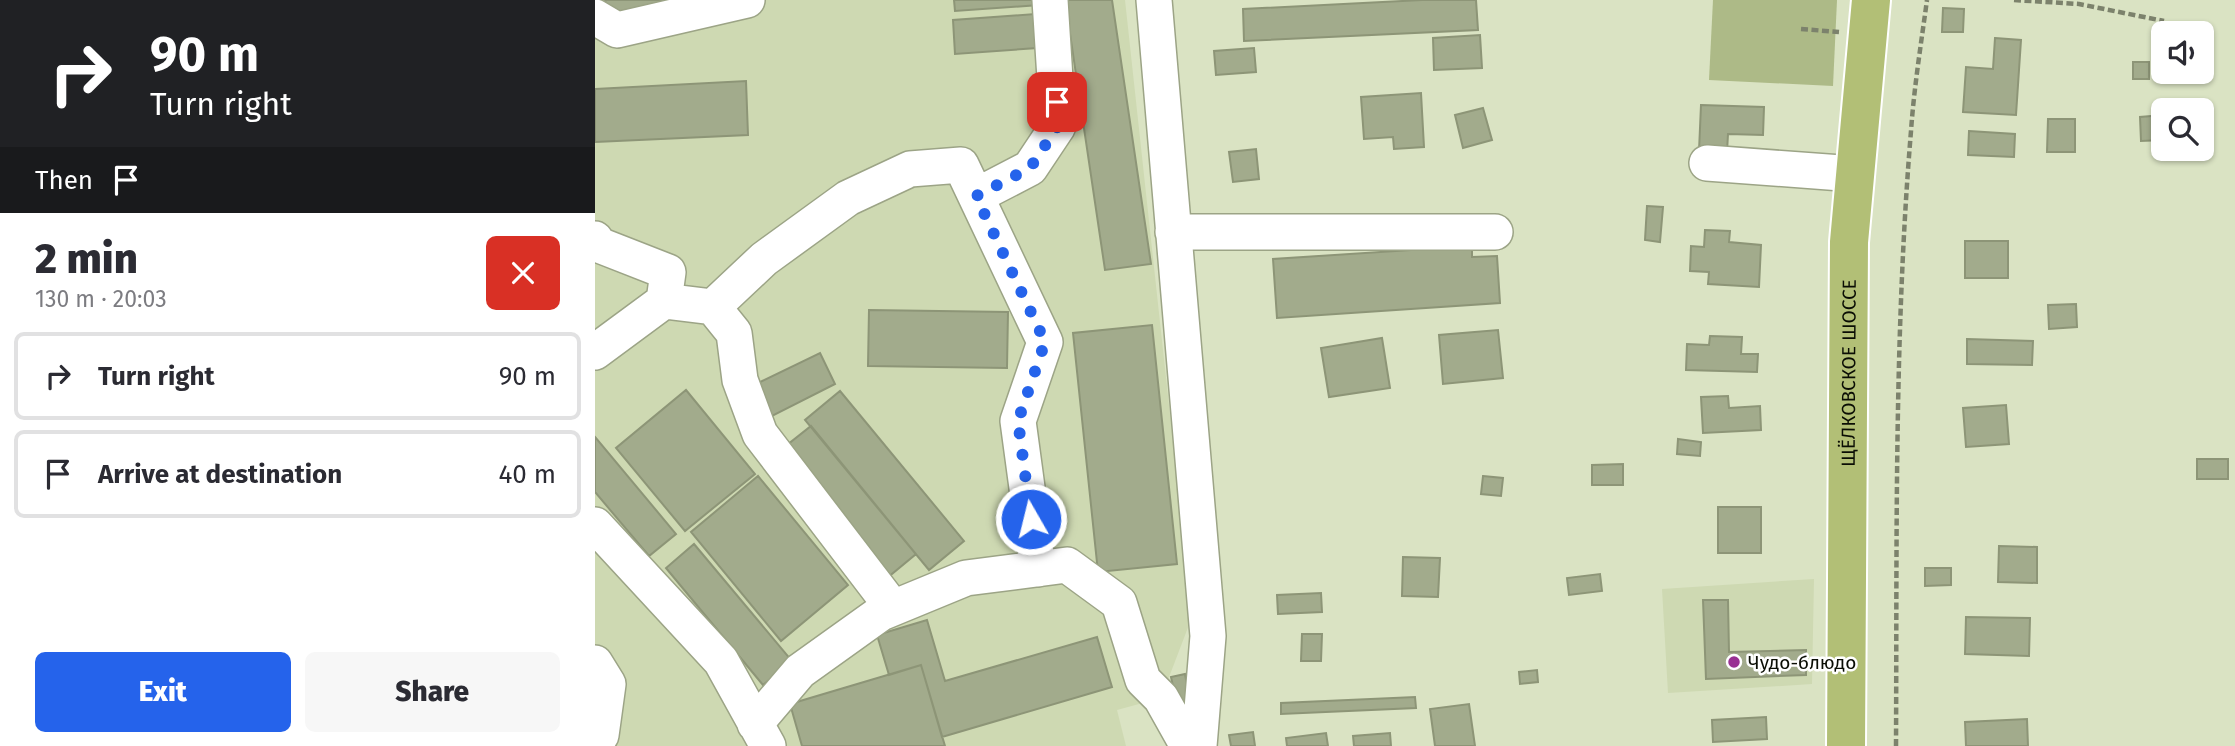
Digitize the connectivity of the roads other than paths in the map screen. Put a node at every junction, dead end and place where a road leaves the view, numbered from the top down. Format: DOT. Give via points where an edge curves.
graph roads {
  1 [pos="747,0"];
  2 [pos="1050,0"];
  3 [pos="1154,0"];
  4 [pos="1871,0"];
  5 [pos="595,17"];
  6 [pos="1707,163"];
  7 [pos="1855,174"];
  8 [pos="976,196"];
  9 [pos="1173,232"];
  10 [pos="1495,232"];
  11 [pos="595,239"];
  12 [pos="664,302"];
  13 [pos="713,307"];
  14 [pos="595,352"];
  15 [pos="595,525"];
  16 [pos="1038,569"];
  17 [pos="893,608"];
  18 [pos="595,663"];
  19 [pos="761,735"];
  20 [pos="595,738"];
  21 [pos="1188,746"];
  22 [pos="1199,746"];
  23 [pos="1846,746"];
  1 -- 5 [label="lane" via="617,30"];
  2 -- 8 [label="lane" via="1058,126 1030,168"];
  3 -- 9 [label="lane"];
  4 -- 7 [label="main road, ЩЁЛКОВСКОЕ ШОССЕ"];
  6 -- 7 [label="lane"];
  7 -- 23 [label="main road, ЩЁЛКОВСКОЕ ШОССЕ" via="1849,242"];
  8 -- 13 [label="lane" via="961,165 910,169 848,198 764,258"];
  8 -- 16 [label="lane" via="1045,342 1018,421"];
  9 -- 10 [label="lane"];
  9 -- 22 [label="lane" via="1208,636"];
  11 -- 12 [label="lane" via="668,272"];
  12 -- 13 [label="lane"];
  12 -- 14 [label="lane"];
  13 -- 17 [label="lane" via="734,333 740,380 760,434"];
  15 -- 19 [label="lane" via="721,661"];
  16 -- 17 [label="lane" via="965,578"];
  16 -- 21 [label="lane" via="1067,565 1119,603 1143,680 1161,698"];
  17 -- 19 [label="lane" via="800,671"];
  18 -- 20 [label="lane" via="608,684 601,735"];
}
